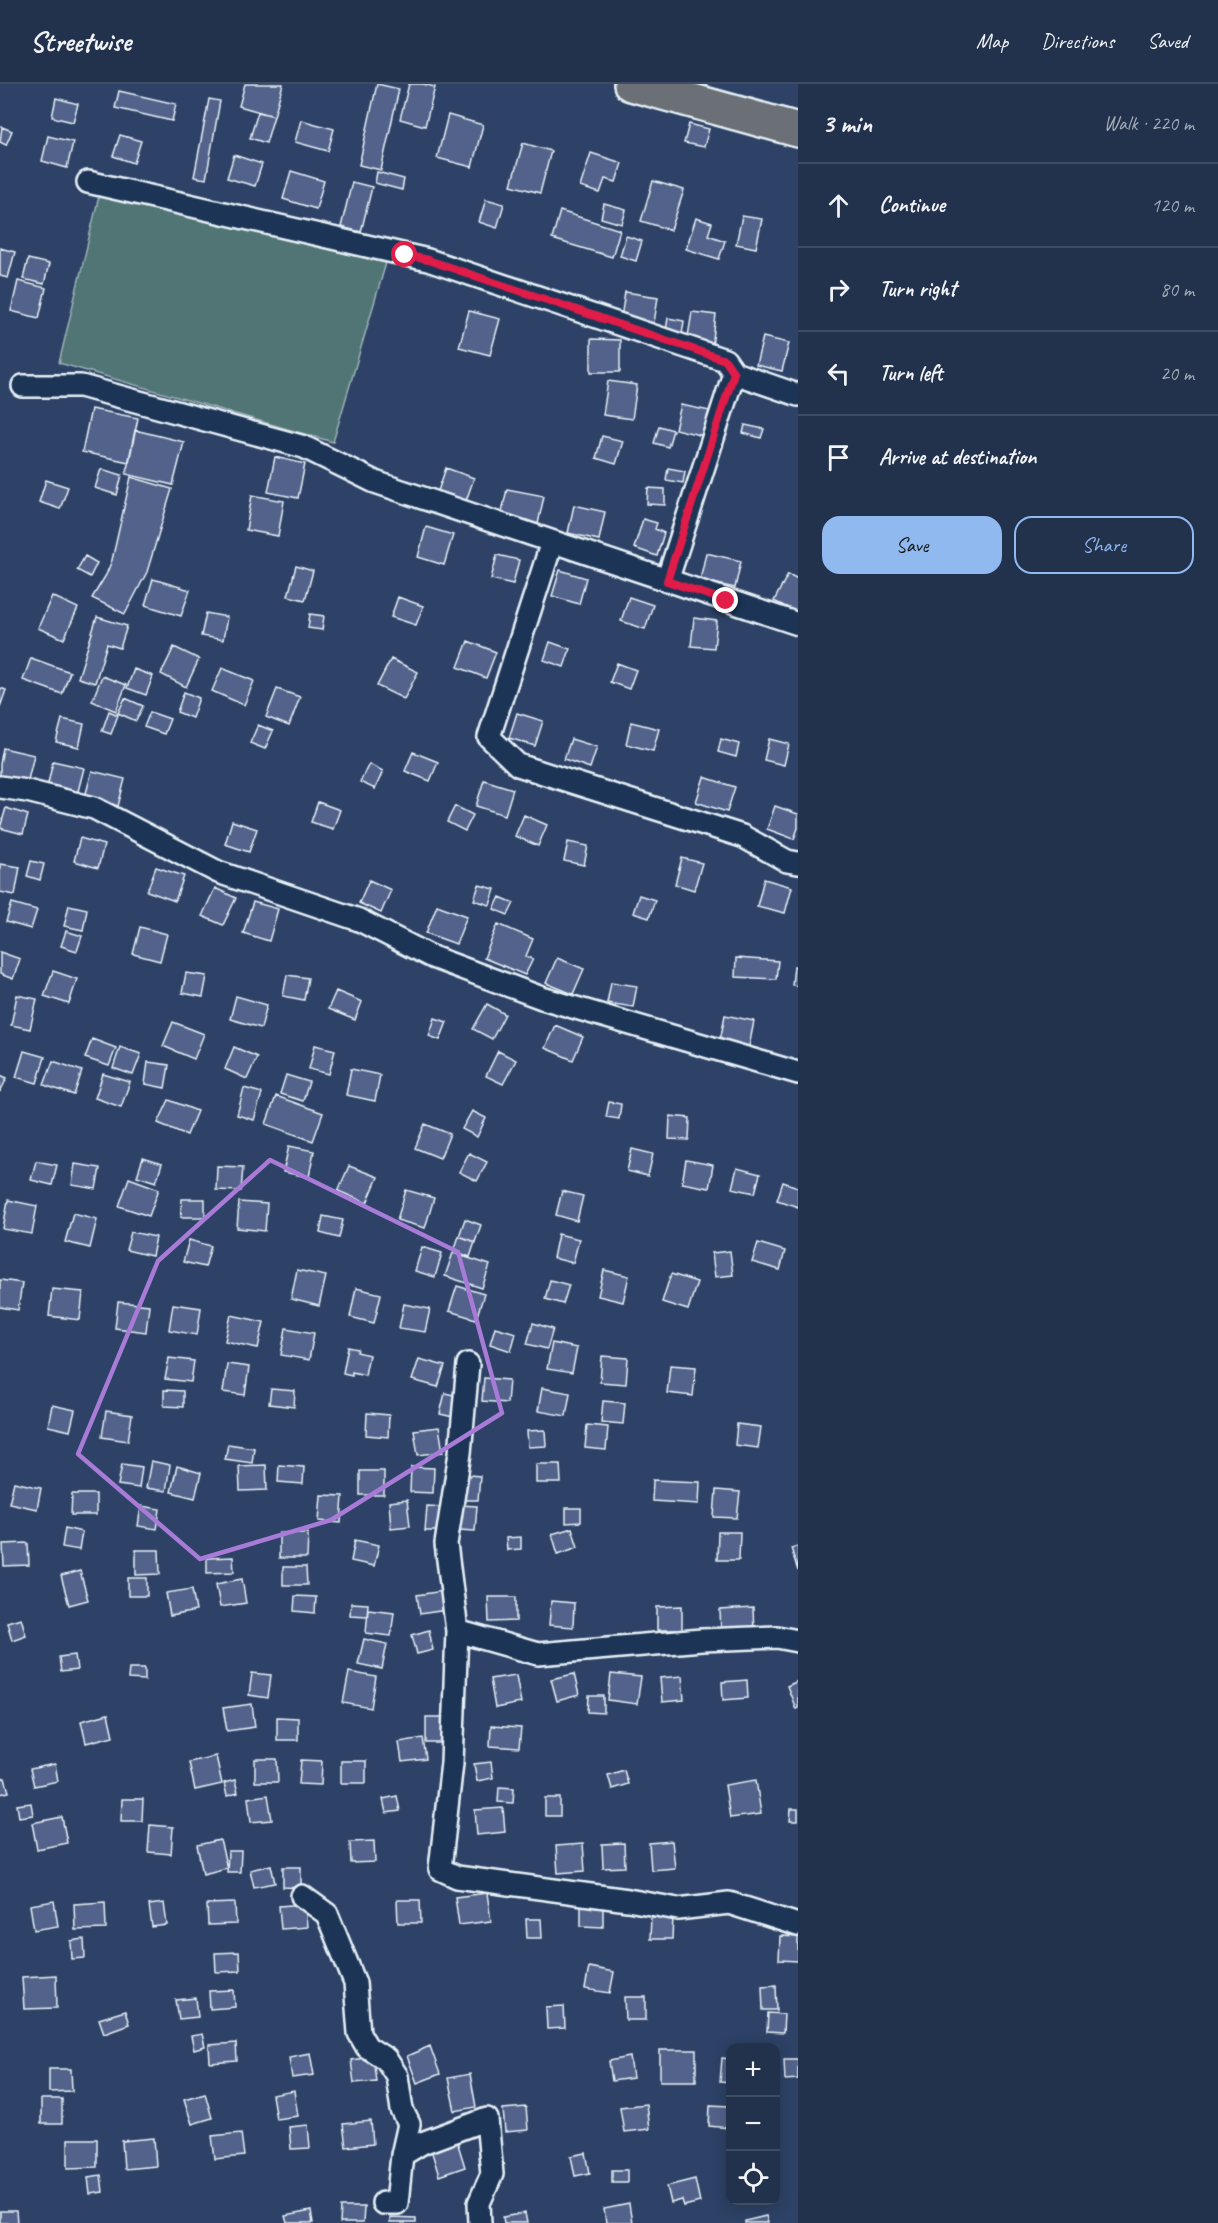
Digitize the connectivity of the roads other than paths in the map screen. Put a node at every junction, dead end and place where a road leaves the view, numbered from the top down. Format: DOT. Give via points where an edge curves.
graph roads {
  1 [pos="631,84"];
  2 [pos="798,130"];
  3 [pos="88,182"];
  4 [pos="734,373"];
  5 [pos="22,386"];
  6 [pos="798,395"];
  7 [pos="552,542"];
  8 [pos="667,581"];
  9 [pos="798,624"];
  10 [pos="0,787"];
  11 [pos="798,864"];
  12 [pos="798,1073"];
  13 [pos="468,1364"];
  14 [pos="457,1631"];
  15 [pos="798,1641"];
  16 [pos="302,1896"];
  17 [pos="798,1925"];
  18 [pos="402,2155"];
  19 [pos="383,2203"];
  20 [pos="480,2223"];
  1 -- 2 [label="highway"];
  3 -- 4 [label="street" via="428,260 725,360"];
  4 -- 6 [label="street"];
  4 -- 8 [label="street"];
  5 -- 7 [label="street" via="81,386 304,447 375,482"];
  7 -- 8 [label="street"];
  7 -- 11 [label="street" via="489,737 518,765 742,836"];
  8 -- 9 [label="street"];
  10 -- 12 [label="street" via="94,808 218,872 359,920 432,957 542,998"];
  13 -- 14 [label="street" via="446,1544"];
  14 -- 15 [label="street" via="538,1654 777,1636"];
  14 -- 17 [label="street" via="452,1763 440,1869 458,1877 678,1909 729,1903"];
  16 -- 18 [label="street" via="327,1914 355,1983 359,2033 368,2047 386,2059 396,2076 402,2110 409,2124"];
  18 -- 19 [label="street" via="397,2203"];
  18 -- 20 [label="street" via="487,2119 492,2174 479,2203"];
}
